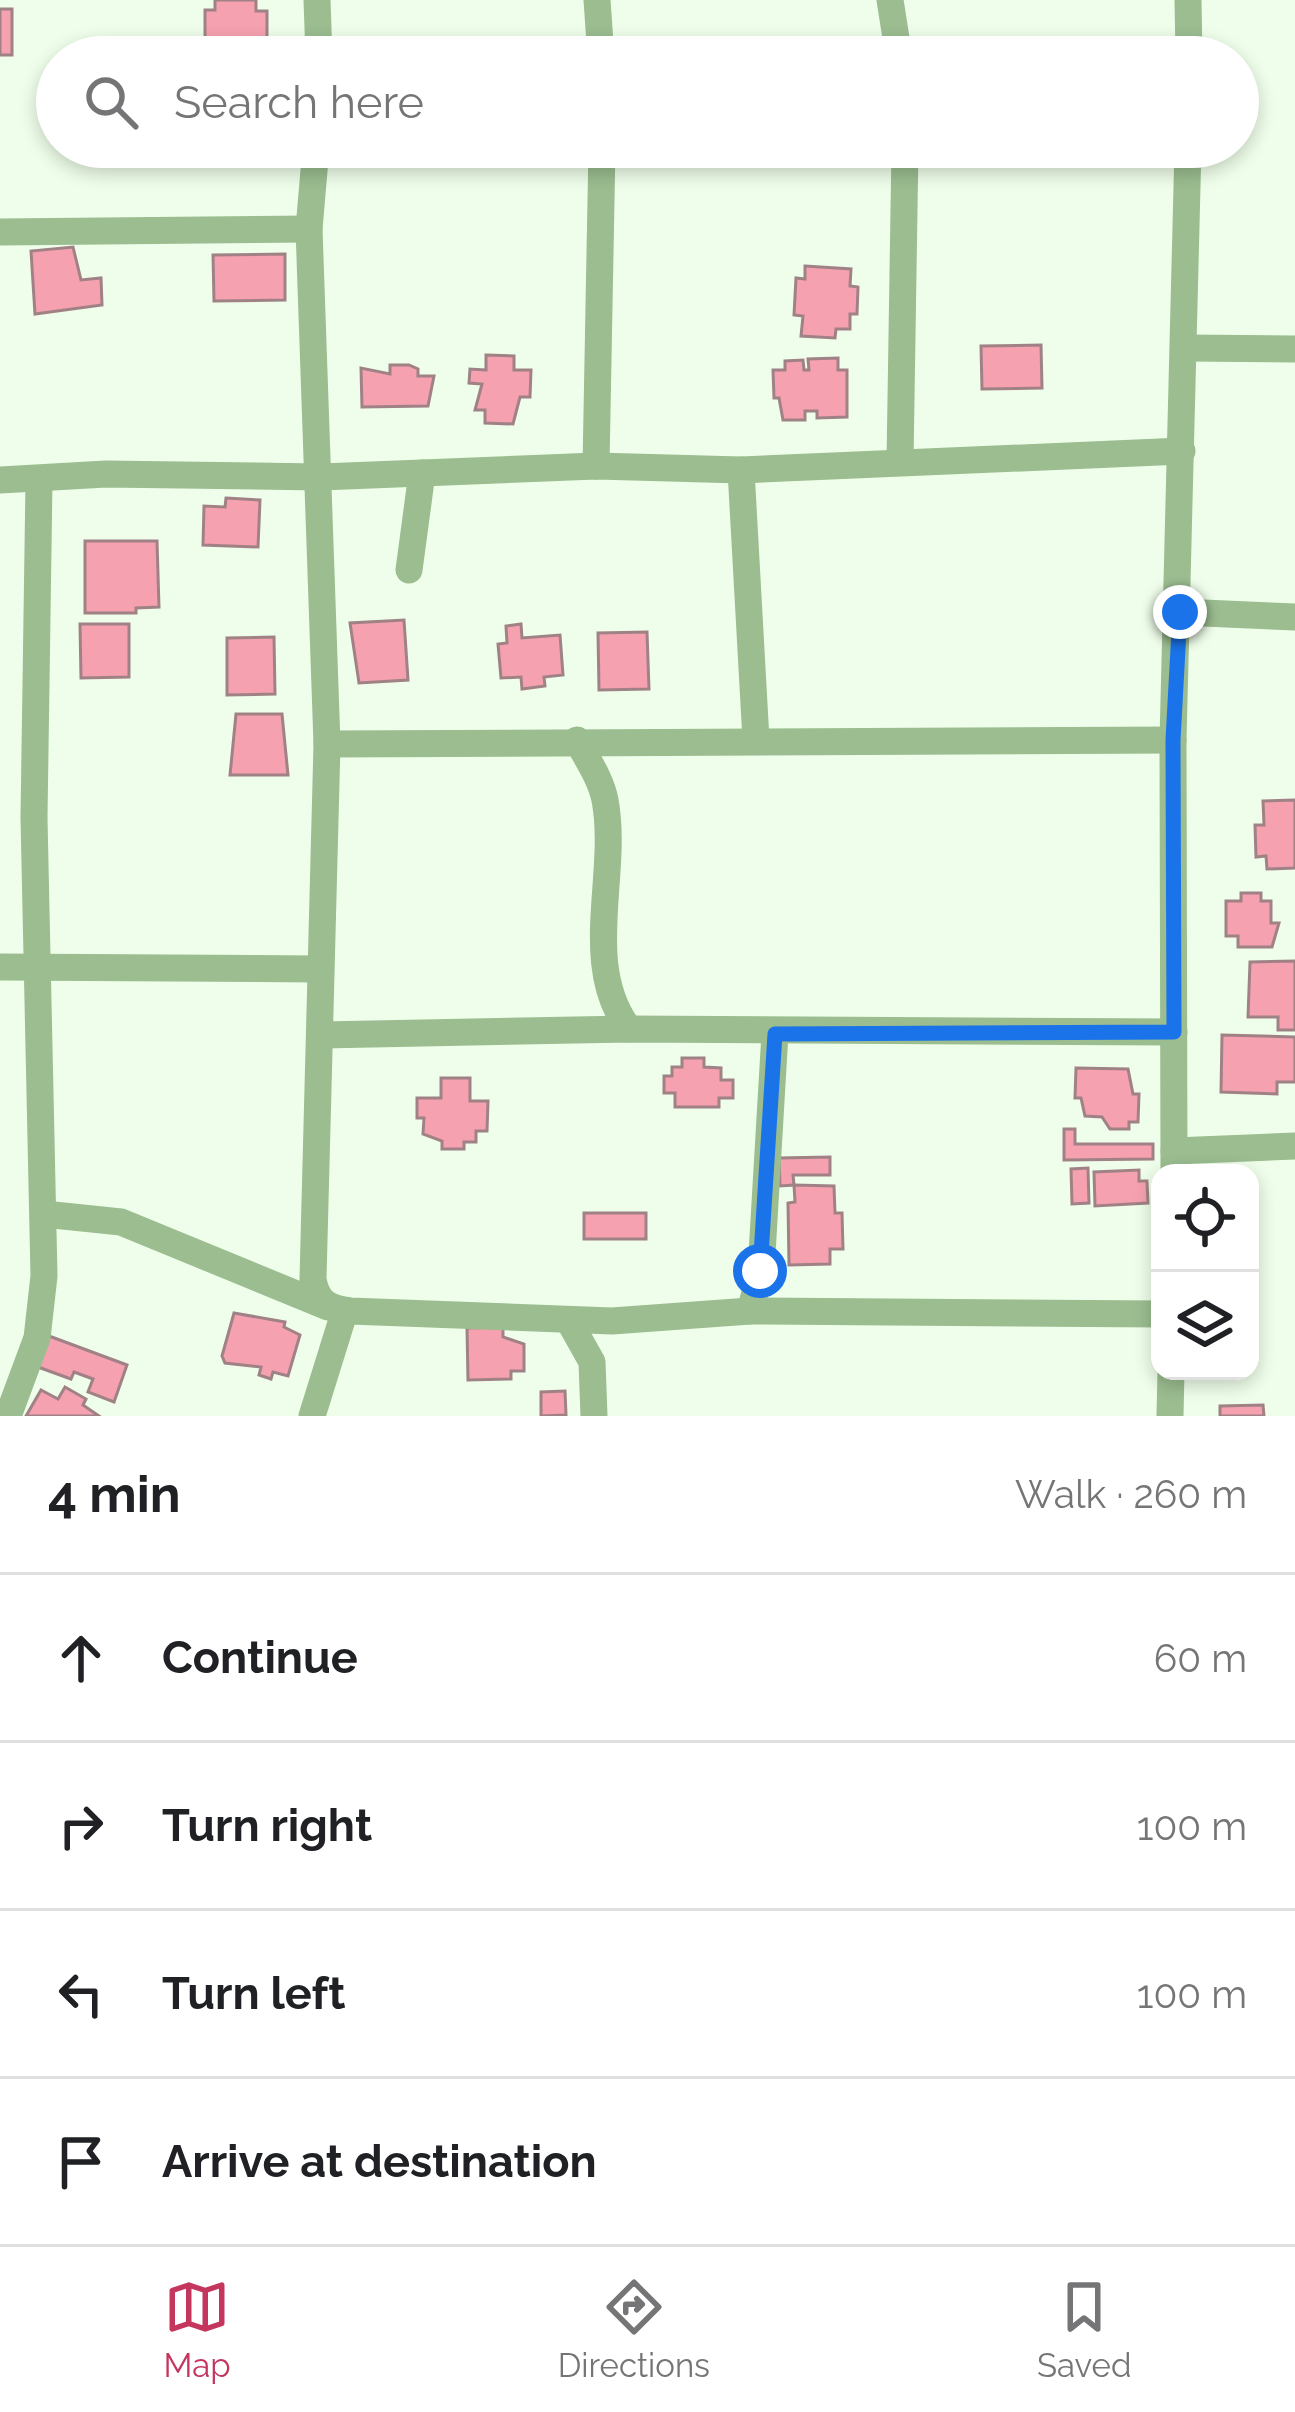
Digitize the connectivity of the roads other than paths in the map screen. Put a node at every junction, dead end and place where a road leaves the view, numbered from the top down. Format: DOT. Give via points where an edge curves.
graph roads {
  1 [pos="317,0"];
  2 [pos="597,0"];
  3 [pos="890,0"];
  4 [pos="1188,0"];
  5 [pos="318,36"];
  6 [pos="600,36"];
  7 [pos="896,36"];
  8 [pos="1189,36"];
  9 [pos="314,168"];
  10 [pos="602,168"];
  11 [pos="905,168"];
  12 [pos="1188,168"];
  13 [pos="309,229"];
  14 [pos="0,232"];
  15 [pos="1185,348"];
  16 [pos="1295,349"];
  17 [pos="1182,451"];
  18 [pos="900,462"];
  19 [pos="596,466"];
  20 [pos="740,470"];
  21 [pos="422,473"];
  22 [pos="321,477"];
  23 [pos="0,480"];
  24 [pos="39,481"];
  25 [pos="409,570"];
  26 [pos="1180,612"];
  27 [pos="1295,617"];
  28 [pos="577,740"];
  29 [pos="756,740"];
  30 [pos="1173,740"];
  31 [pos="327,744"];
  32 [pos="0,967"];
  33 [pos="37,968"];
  34 [pos="318,969"];
  35 [pos="629,1029"];
  36 [pos="1174,1032"];
  37 [pos="775,1034"];
  38 [pos="322,1035"];
  39 [pos="1295,1146"];
  40 [pos="1174,1162"];
  41 [pos="44,1214"];
  42 [pos="336,1309"];
  43 [pos="750,1311"];
  44 [pos="1151,1314"];
  45 [pos="569,1321"];
  46 [pos="612,1322"];
  47 [pos="592,1362"];
  48 [pos="1171,1380"];
  49 [pos="8,1416"];
  50 [pos="312,1416"];
  51 [pos="594,1416"];
  52 [pos="1170,1416"];
  1 -- 5 [label="street"];
  2 -- 6 [label="street"];
  3 -- 7 [label="street"];
  4 -- 8 [label="street"];
  9 -- 13 [label="street"];
  10 -- 19 [label="street"];
  11 -- 18 [label="street"];
  12 -- 15 [label="street"];
  13 -- 14 [label="street"];
  13 -- 22 [label="street"];
  15 -- 16 [label="street"];
  15 -- 17 [label="street"];
  17 -- 18 [label="street"];
  17 -- 26 [label="street"];
  18 -- 20 [label="street"];
  19 -- 20 [label="street"];
  19 -- 21 [label="street"];
  20 -- 29 [label="street"];
  21 -- 22 [label="street"];
  21 -- 25 [label="street"];
  22 -- 24 [label="street" via="106,474"];
  22 -- 31 [label="street"];
  23 -- 24 [label="street"];
  24 -- 33 [label="street"];
  26 -- 27 [label="street"];
  26 -- 30 [label="street"];
  28 -- 29 [label="street"];
  28 -- 31 [label="street"];
  28 -- 35 [label="street" via="606,806 604,973 612,1008"];
  29 -- 30 [label="street"];
  30 -- 36 [label="street"];
  31 -- 34 [label="street"];
  32 -- 33 [label="street"];
  33 -- 34 [label="street"];
  33 -- 41 [label="street"];
  34 -- 38 [label="street"];
  35 -- 37 [label="street"];
  35 -- 38 [label="street"];
  36 -- 37 [label="street"];
  36 -- 40 [label="street"];
  37 -- 43 [label="street" via="760,1271"];
  38 -- 42 [label="street" via="314,1280"];
  39 -- 40 [label="street"];
  41 -- 42 [label="street" via="121,1222"];
  41 -- 49 [label="street" via="40,1323"];
  42 -- 45 [label="street"];
  42 -- 50 [label="street"];
  43 -- 44 [label="street"];
  43 -- 46 [label="street"];
  45 -- 46 [label="street"];
  45 -- 47 [label="street"];
  46 -- 47 [label="street"];
  47 -- 51 [label="street"];
  48 -- 52 [label="street"];
}
